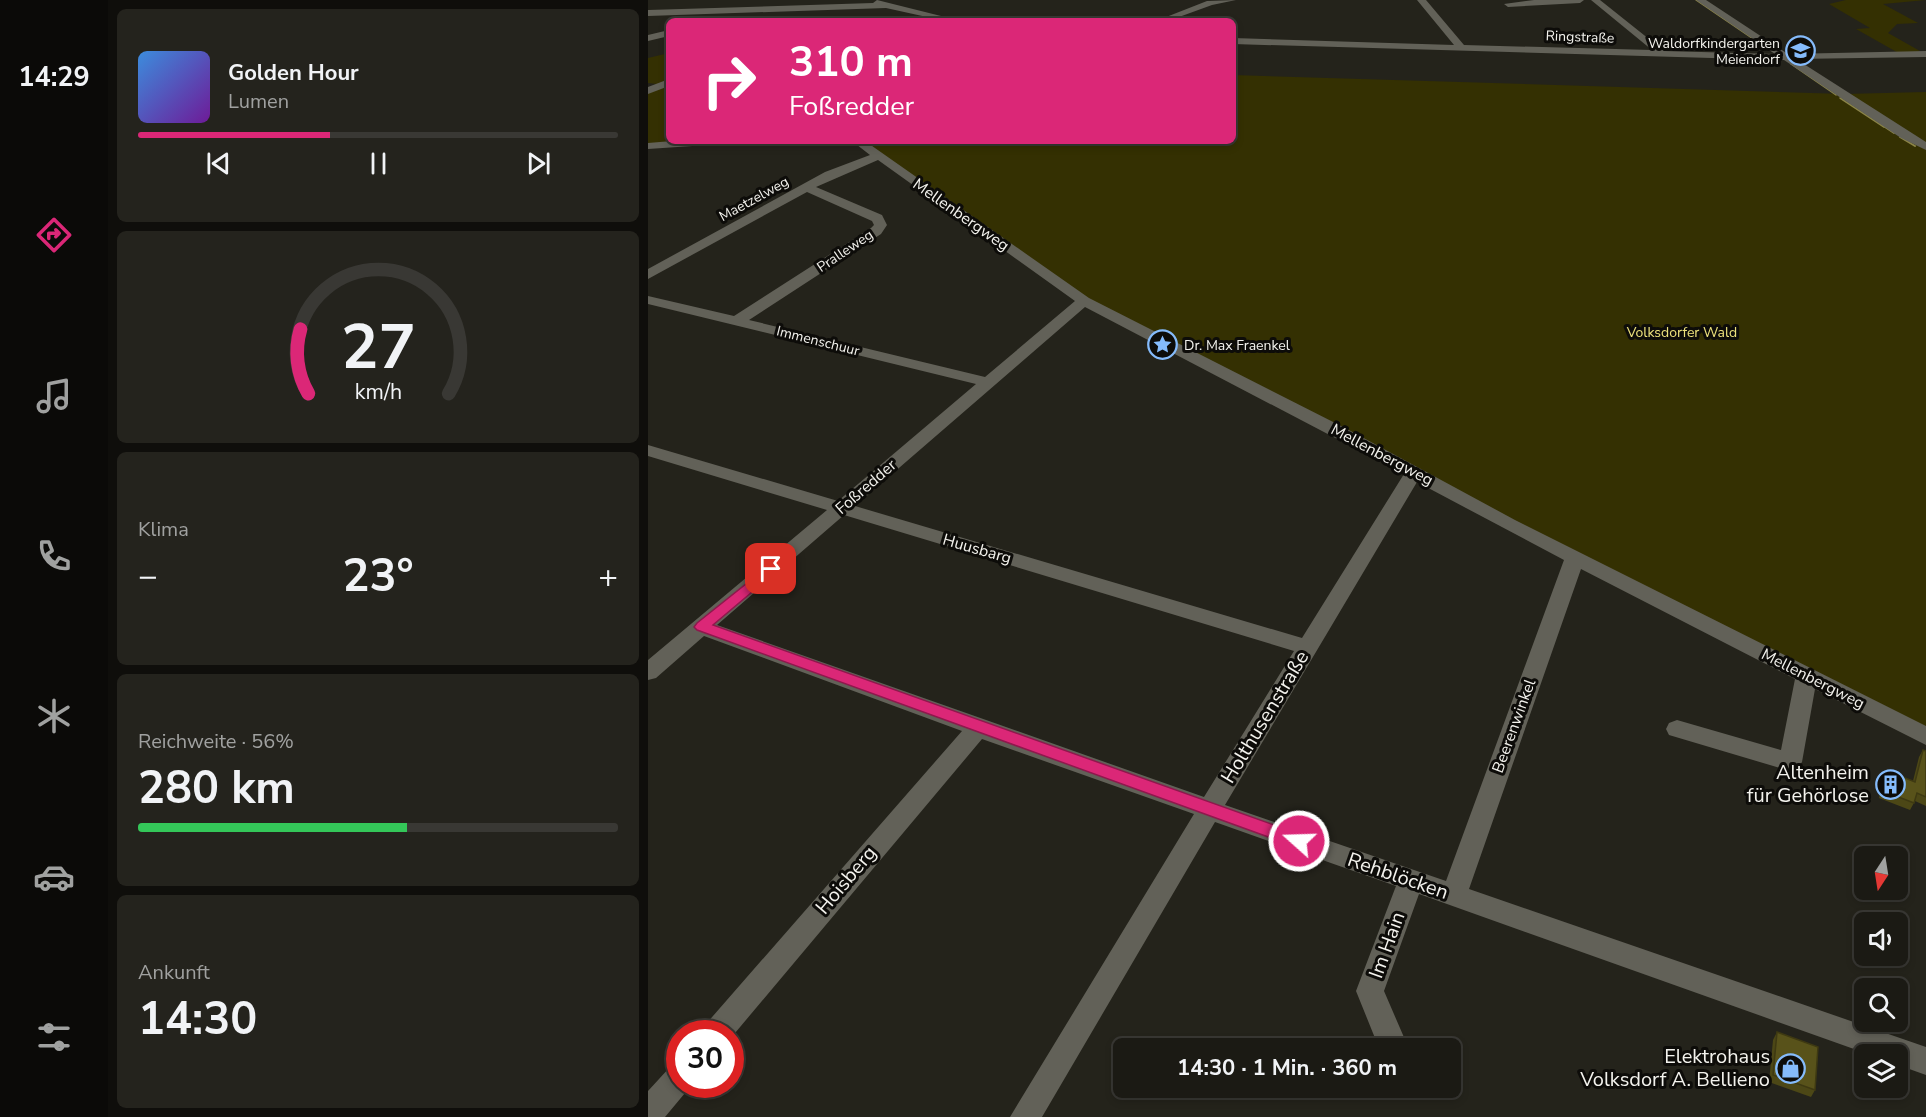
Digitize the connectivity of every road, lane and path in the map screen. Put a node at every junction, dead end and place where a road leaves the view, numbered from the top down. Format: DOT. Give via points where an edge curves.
graph roads {
  1 [pos="714,0"];
  2 [pos="837,0"];
  3 [pos="862,0"];
  4 [pos="1197,0"];
  5 [pos="1232,0"];
  6 [pos="1421,0"];
  7 [pos="1580,0"];
  8 [pos="1595,0"];
  9 [pos="1700,0"];
  10 [pos="1210,3"];
  11 [pos="1508,4"];
  12 [pos="888,5"];
  13 [pos="820,8"];
  14 [pos="696,12"];
  15 [pos="648,13"];
  16 [pos="804,17"];
  17 [pos="690,18"];
  18 [pos="944,18"];
  19 [pos="1168,18"];
  20 [pos="666,34"];
  21 [pos="648,38"];
  22 [pos="1236,41"];
  23 [pos="1461,47"];
  24 [pos="1661,53"];
  25 [pos="1926,54"];
  26 [pos="1786,57"];
  27 [pos="666,83"];
  28 [pos="648,91"];
  29 [pos="678,144"];
  30 [pos="862,144"];
  31 [pos="648,146"];
  32 [pos="1926,147"];
  33 [pos="878,156"];
  34 [pos="807,188"];
  35 [pos="648,275"];
  36 [pos="648,300"];
  37 [pos="1084,301"];
  38 [pos="737,321"];
  39 [pos="988,382"];
  40 [pos="648,450"];
  41 [pos="1414,472"];
  42 [pos="842,509"];
  43 [pos="1575,558"];
  44 [pos="702,627"];
  45 [pos="1306,646"];
  46 [pos="648,672"];
  47 [pos="1807,675"];
  48 [pos="978,728"];
  49 [pos="1677,729"];
  50 [pos="1926,736"];
  51 [pos="1210,810"];
  52 [pos="1411,881"];
  53 [pos="1454,895"];
  54 [pos="729,1020"];
  55 [pos="1389,1038"];
  56 [pos="1926,1061"];
  57 [pos="666,1093"];
  58 [pos="648,1114"];
  59 [pos="1025,1117"];
  1 -- 14 [label="street"];
  2 -- 13 [label="street"];
  3 -- 12 [label="street"];
  4 -- 10 [label="street"];
  5 -- 10 [label="street"];
  6 -- 23 [label="street"];
  7 -- 11 [label="street"];
  8 -- 24 [label="street"];
  9 -- 26 [label="street"];
  10 -- 19 [label="street"];
  12 -- 13 [label="street"];
  12 -- 18 [label="street"];
  13 -- 14 [label="street"];
  13 -- 16 [label="street"];
  14 -- 15 [label="street"];
  14 -- 17 [label="street"];
  20 -- 21 [label="street"];
  22 -- 23 [label="street, Ringstraße"];
  23 -- 24 [label="street, Ringstraße"];
  24 -- 26 [label="street, Ringstraße"];
  25 -- 26 [label="street, Ringstraße"];
  26 -- 32 [label="street"];
  27 -- 28 [label="street"];
  29 -- 31 [label="street"];
  30 -- 33 [label="street, Mellenbergweg"];
  33 -- 34 [label="street, Maetzelweg" via="846,166"];
  33 -- 37 [label="street, Mellenbergweg"];
  34 -- 35 [label="street, Maetzelweg"];
  34 -- 38 [label="street, Pralleweg" via="877,218 881,225"];
  36 -- 38 [label="street, Immenschuur"];
  37 -- 39 [label="street, Foßredder"];
  37 -- 41 [label="street, Mellenbergweg"];
  38 -- 39 [label="street, Immenschuur"];
  39 -- 42 [label="street, Foßredder"];
  40 -- 42 [label="street, Huusbarg"];
  41 -- 43 [label="street, Mellenbergweg"];
  41 -- 45 [label="street, Holthusenstraße"];
  42 -- 44 [label="street, Foßredder"];
  42 -- 45 [label="street, Huusbarg"];
  43 -- 47 [label="street, Mellenbergweg"];
  43 -- 53 [label="street, Beerenwinkel"];
  44 -- 46 [label="street, Foßredder"];
  44 -- 48 [label="street, Rehblöcken"];
  45 -- 51 [label="street, Holthusenstraße"];
  47 -- 49 [label="street" via="1790,762"];
  47 -- 50 [label="street, Mellenbergweg"];
  48 -- 51 [label="street, Rehblöcken"];
  48 -- 54 [label="street, Hoisberg"];
  51 -- 52 [label="street, Rehblöcken"];
  51 -- 59 [label="street, Holthusenstraße"];
  52 -- 53 [label="street, Rehblöcken"];
  52 -- 55 [label="street, Im Hain" via="1370,990"];
  53 -- 56 [label="street, Rehblöcken"];
  57 -- 58 [label="street"];
}
